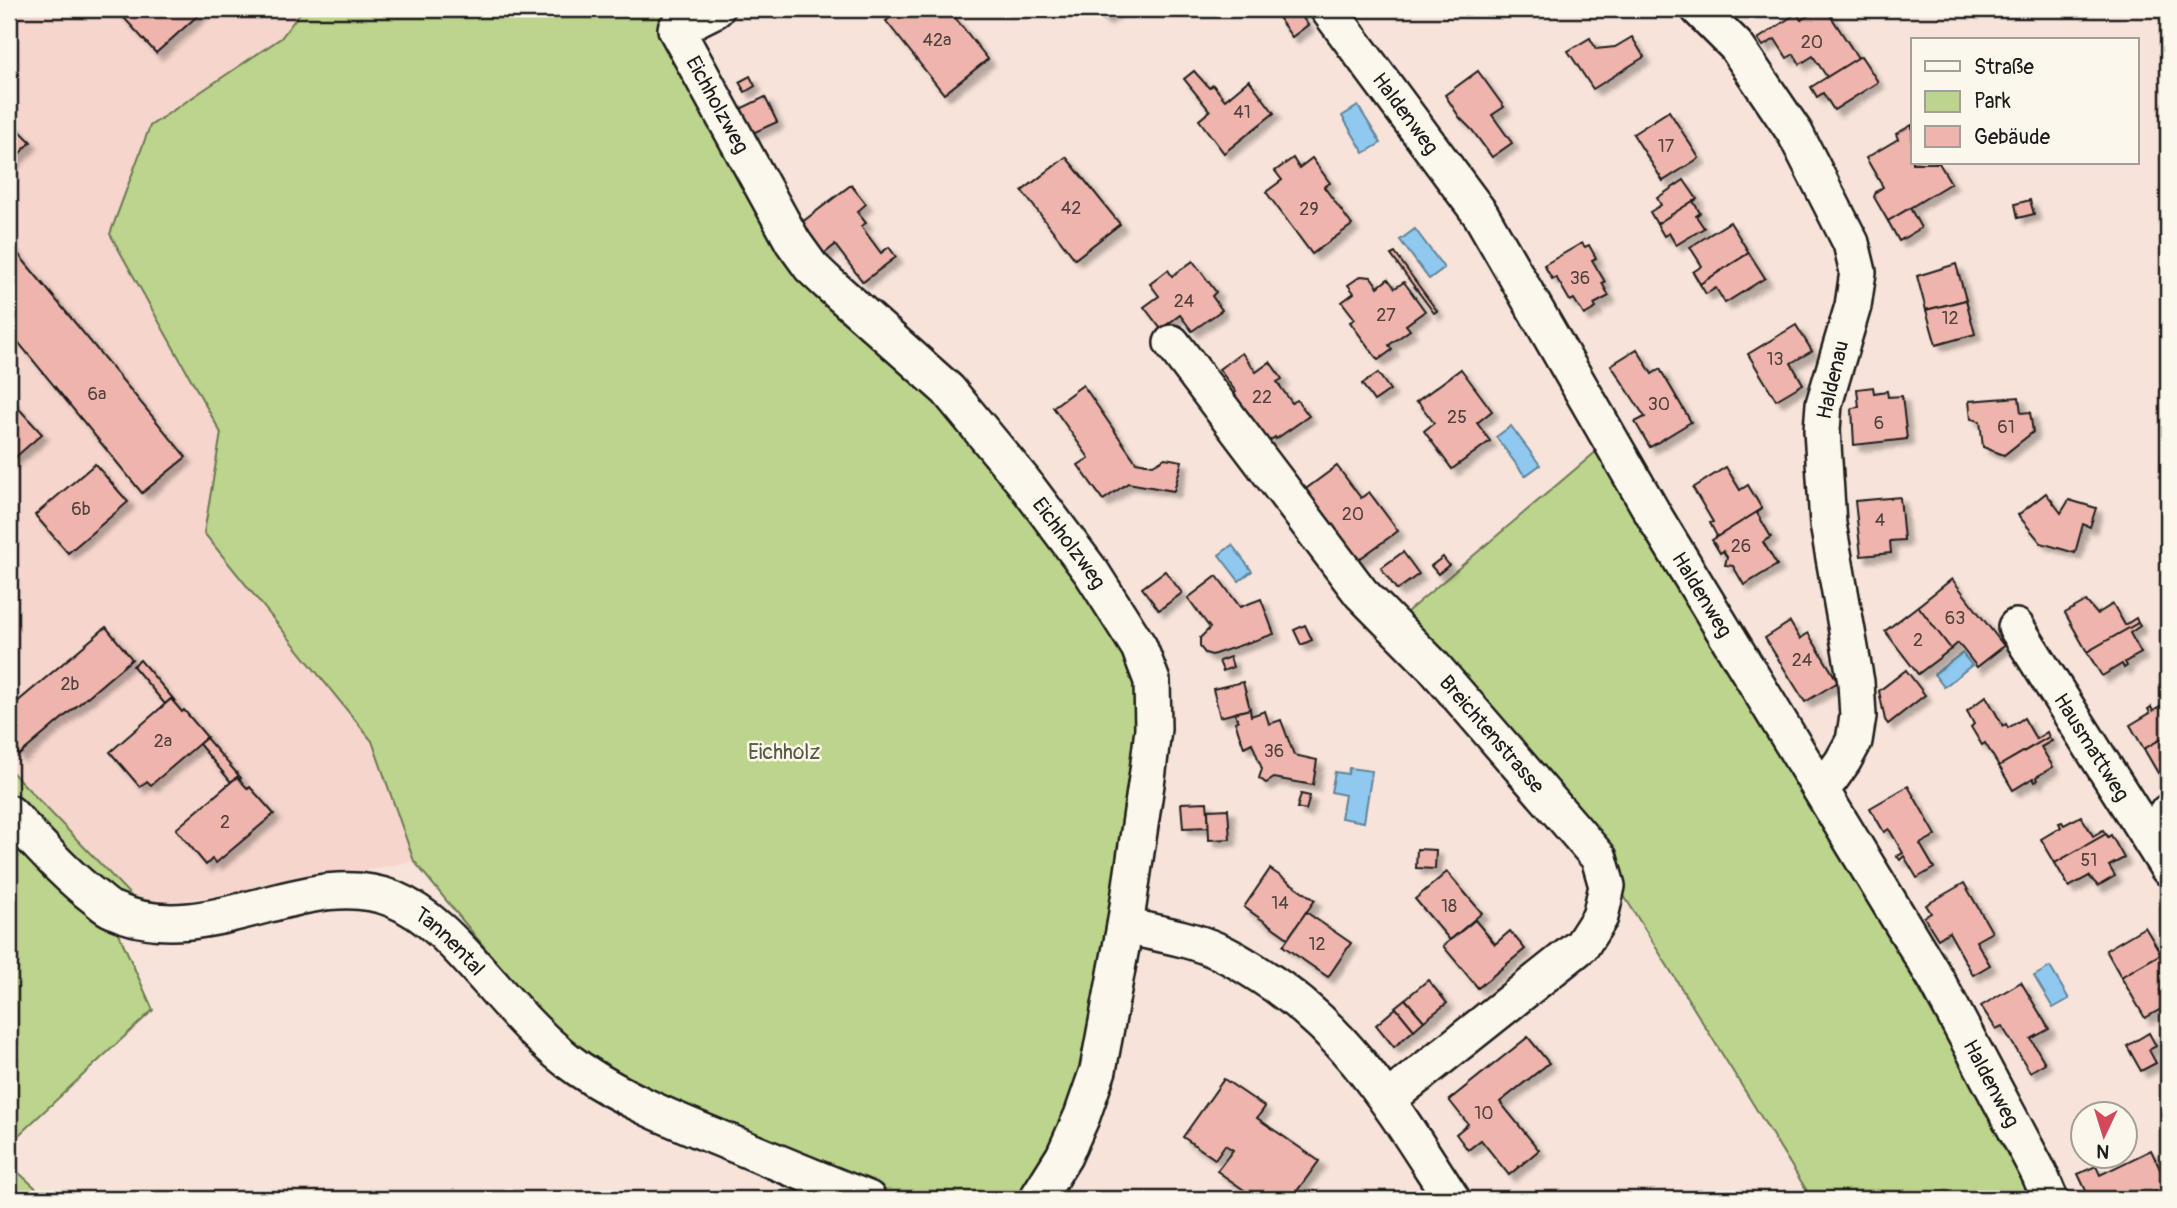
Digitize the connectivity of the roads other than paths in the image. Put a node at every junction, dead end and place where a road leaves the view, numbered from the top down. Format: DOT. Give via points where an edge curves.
graph roads {
  1 [pos="716,9"];
  2 [pos="1328,9"];
  3 [pos="1699,9"];
  4 [pos="1172,343"];
  5 [pos="2016,627"];
  6 [pos="1820,786"];
  7 [pos="2168,812"];
  8 [pos="9,813"];
  9 [pos="2164,860"];
  10 [pos="1125,926"];
  11 [pos="1387,1100"];
  12 [pos="868,1199"];
  13 [pos="1037,1199"];
  14 [pos="1452,1199"];
  15 [pos="2050,1199"];
  1 -- 10 [label="street, Eichholzweg" via="676,29 793,242 819,275 952,395 1085,563 1142,656 1152,681 1153,729"];
  2 -- 6 [label="street, Haldenweg" via="1481,215 1656,519"];
  3 -- 6 [label="street, Haldenau" via="1736,46 1795,133 1851,243 1857,272 1853,306 1824,404 1822,430 1828,524 1858,716 1854,741 1831,778"];
  4 -- 11 [label="street, Breichtenstrasse" via="1361,593 1433,666 1599,858 1606,886 1600,917 1582,945"];
  5 -- 9 [label="street, Hausmattweg"];
  6 -- 15 [label="street, Haldenweg" via="1937,981"];
  7 -- 9 [label="street" via="2159,825"];
  8 -- 12 [label="street, Tannental" via="78,884 112,910 155,922 218,918 335,892 364,892 392,899 424,916 455,944 537,1034 578,1068 673,1120"];
  10 -- 11 [label="street" via="1219,951 1288,992 1349,1050"];
  10 -- 13 [label="street, Eichholzweg" via="1098,1070 1064,1156"];
  11 -- 14 [label="street"];
}
